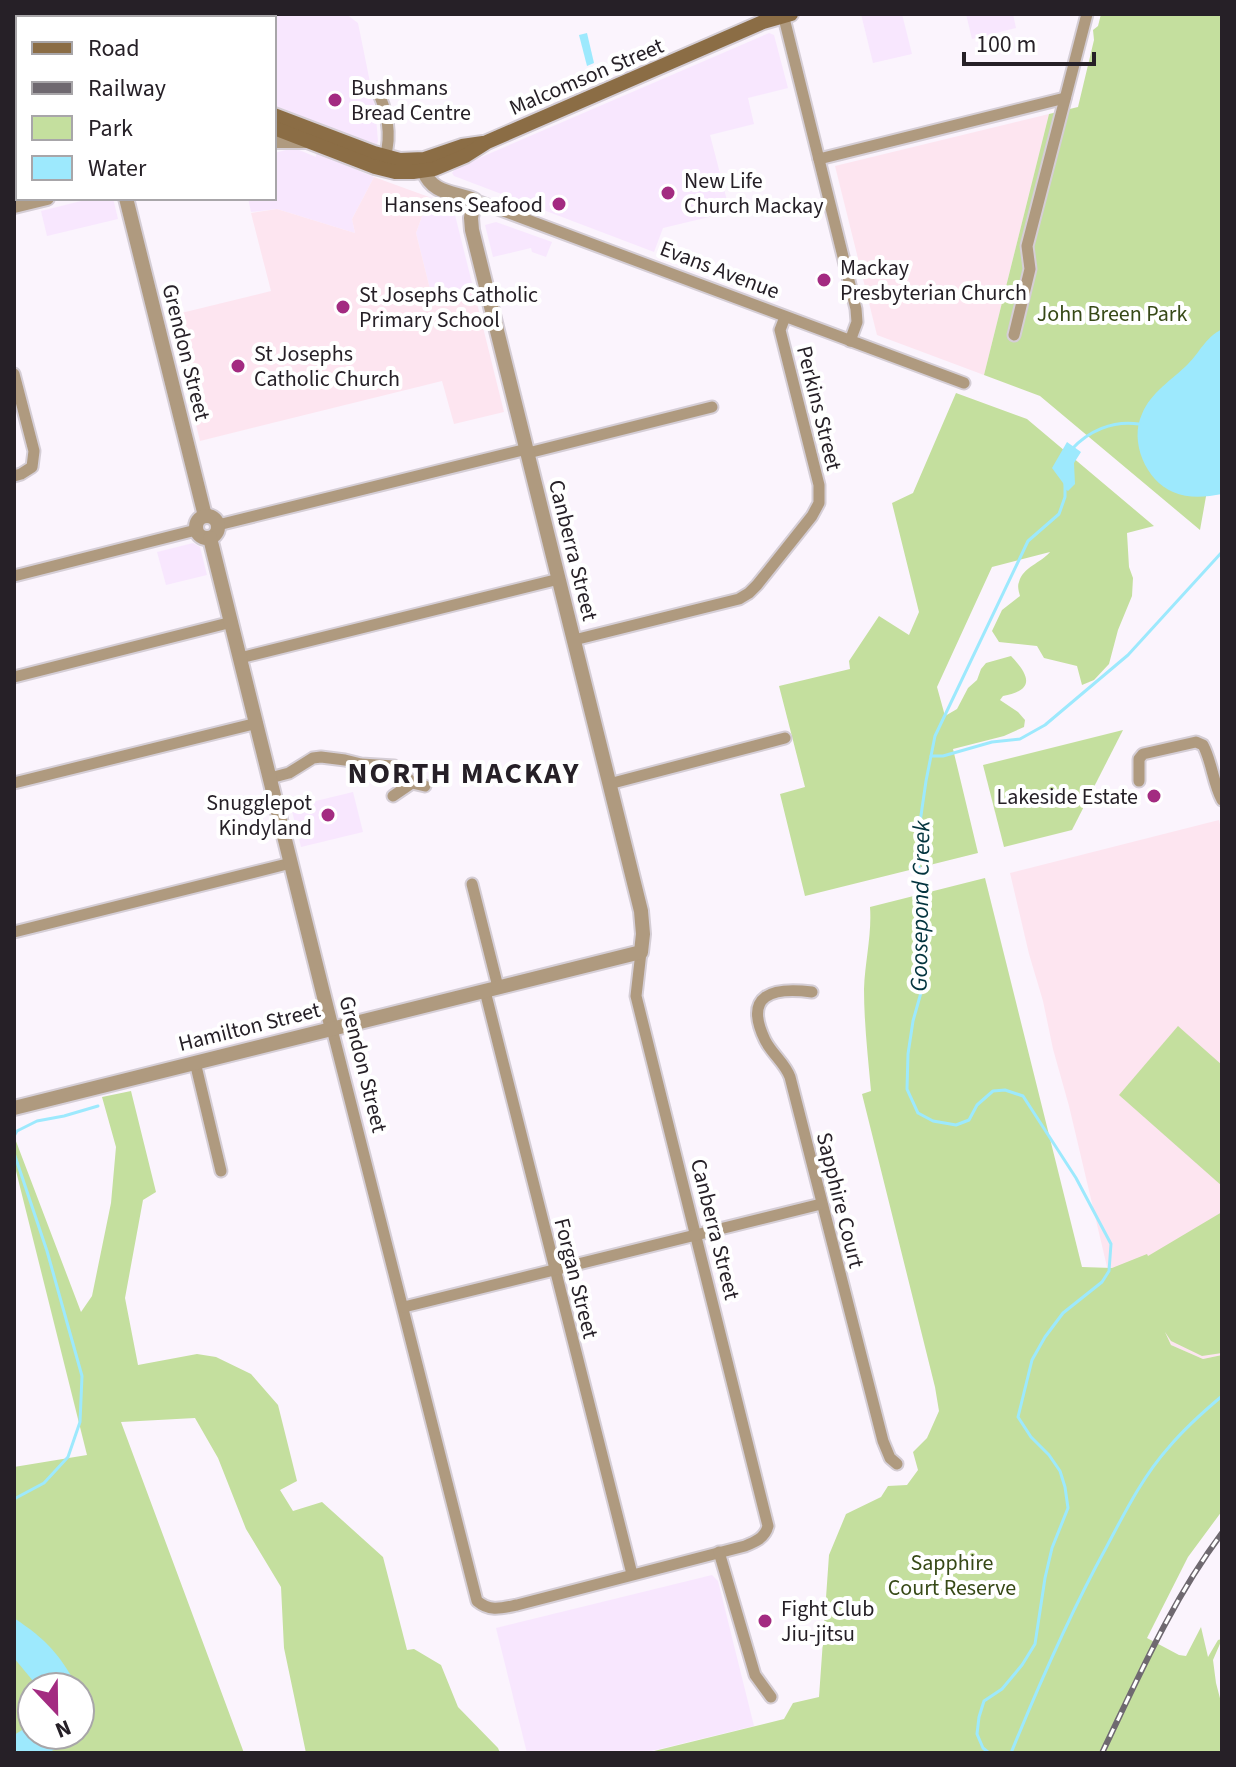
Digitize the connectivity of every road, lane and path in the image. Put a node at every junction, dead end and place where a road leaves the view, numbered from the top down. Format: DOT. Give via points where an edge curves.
graph roads {
  1 [pos="1087,14"];
  2 [pos="786,15"];
  3 [pos="376,88"];
  4 [pos="1065,98"];
  5 [pos="276,116"];
  6 [pos="276,129"];
  7 [pos="276,141"];
  8 [pos="311,141"];
  9 [pos="819,159"];
  10 [pos="398,162"];
  11 [pos="432,165"];
  12 [pos="468,197"];
  13 [pos="39,200"];
  14 [pos="126,200"];
  15 [pos="14,206"];
  16 [pos="785,317"];
  17 [pos="1014,335"];
  18 [pos="850,341"];
  19 [pos="14,374"];
  20 [pos="964,383"];
  21 [pos="712,407"];
  22 [pos="527,451"];
  23 [pos="14,476"];
  24 [pos="205,516"];
  25 [pos="218,525"];
  26 [pos="196,530"];
  27 [pos="210,538"];
  28 [pos="14,576"];
  29 [pos="559,579"];
  30 [pos="232,622"];
  31 [pos="574,640"];
  32 [pos="240,658"];
  33 [pos="14,677"];
  34 [pos="257,723"];
  35 [pos="785,738"];
  36 [pos="270,778"];
  37 [pos="1139,781"];
  38 [pos="14,783"];
  39 [pos="412,783"];
  40 [pos="609,784"];
  41 [pos="425,786"];
  42 [pos="393,796"];
  43 [pos="1222,800"];
  44 [pos="291,863"];
  45 [pos="472,884"];
  46 [pos="14,932"];
  47 [pos="641,952"];
  48 [pos="492,989"];
  49 [pos="812,992"];
  50 [pos="332,1029"];
  51 [pos="195,1062"];
  52 [pos="14,1107"];
  53 [pos="221,1171"];
  54 [pos="821,1204"];
  55 [pos="695,1236"];
  56 [pos="555,1271"];
  57 [pos="404,1307"];
  58 [pos="897,1464"];
  59 [pos="719,1552"];
  60 [pos="632,1574"];
  61 [pos="771,1697"];
  1 -- 4 [label="street"];
  2 -- 9 [label="street"];
  2 -- 11 [label="main road, Malcomson Street" via="465,156"];
  3 -- 10 [label="street"];
  4 -- 9 [label="street"];
  4 -- 17 [label="street" via="1027,250 1030,269"];
  5 -- 10 [label="main road"];
  6 -- 8 [label="main road"];
  7 -- 8 [label="street"];
  8 -- 10 [label="main road" via="375,167"];
  9 -- 18 [label="street" via="856,309"];
  10 -- 11 [label="main road"];
  10 -- 11 [label="main road"];
  11 -- 12 [label="street" via="447,184"];
  12 -- 16 [label="street, Evans Avenue"];
  12 -- 22 [label="street, Canberra Street"];
  13 -- 15 [label="street"];
  14 -- 24 [label="street, Grendon Street"];
  16 -- 18 [label="street, Evans Avenue"];
  16 -- 31 [label="street, Perkins Street" via="780,330 819,485 812,516 757,585 739,599"];
  18 -- 20 [label="street, Evans Avenue"];
  19 -- 23 [label="street" via="34,451 32,467"];
  21 -- 22 [label="street"];
  22 -- 25 [label="street"];
  22 -- 29 [label="street, Canberra Street"];
  24 -- 25 [label="street"];
  24 -- 26 [label="street"];
  25 -- 27 [label="street"];
  26 -- 27 [label="street"];
  26 -- 28 [label="street"];
  27 -- 30 [label="street, Grendon Street"];
  29 -- 31 [label="street, Canberra Street"];
  29 -- 32 [label="street"];
  30 -- 32 [label="street, Grendon Street"];
  30 -- 33 [label="street"];
  31 -- 40 [label="street, Canberra Street"];
  32 -- 34 [label="street, Grendon Street"];
  34 -- 36 [label="street, Grendon Street"];
  34 -- 38 [label="street"];
  35 -- 40 [label="street"];
  36 -- 39 [label="street" via="321,757 394,766"];
  36 -- 44 [label="street, Grendon Street"];
  37 -- 43 [label="street" via="1143,754 1196,742 1203,745"];
  39 -- 41 [label="street"];
  39 -- 42 [label="street"];
  40 -- 47 [label="street, Canberra Street" via="641,911"];
  44 -- 46 [label="street"];
  44 -- 50 [label="street, Grendon Street"];
  45 -- 48 [label="street, Forgan Street"];
  47 -- 48 [label="street, Hamilton Street"];
  47 -- 55 [label="street, Canberra Street" via="636,996"];
  48 -- 50 [label="street, Hamilton Street"];
  48 -- 56 [label="street, Forgan Street"];
  49 -- 54 [label="street, Sapphire Court" via="791,989 767,995 757,1010 765,1040 790,1077"];
  50 -- 51 [label="street, Hamilton Street"];
  50 -- 57 [label="street, Grendon Street"];
  51 -- 52 [label="street, Hamilton Street"];
  51 -- 53 [label="street"];
  54 -- 55 [label="street"];
  54 -- 58 [label="street, Sapphire Court" via="883,1441"];
  55 -- 56 [label="street"];
  55 -- 59 [label="street, Canberra Street" via="768,1526 762,1537"];
  56 -- 57 [label="street"];
  56 -- 60 [label="street, Forgan Street"];
  57 -- 60 [label="street, Grendon Street" via="477,1601 502,1608"];
  59 -- 60 [label="street"];
  59 -- 61 [label="street" via="755,1675"];
}
